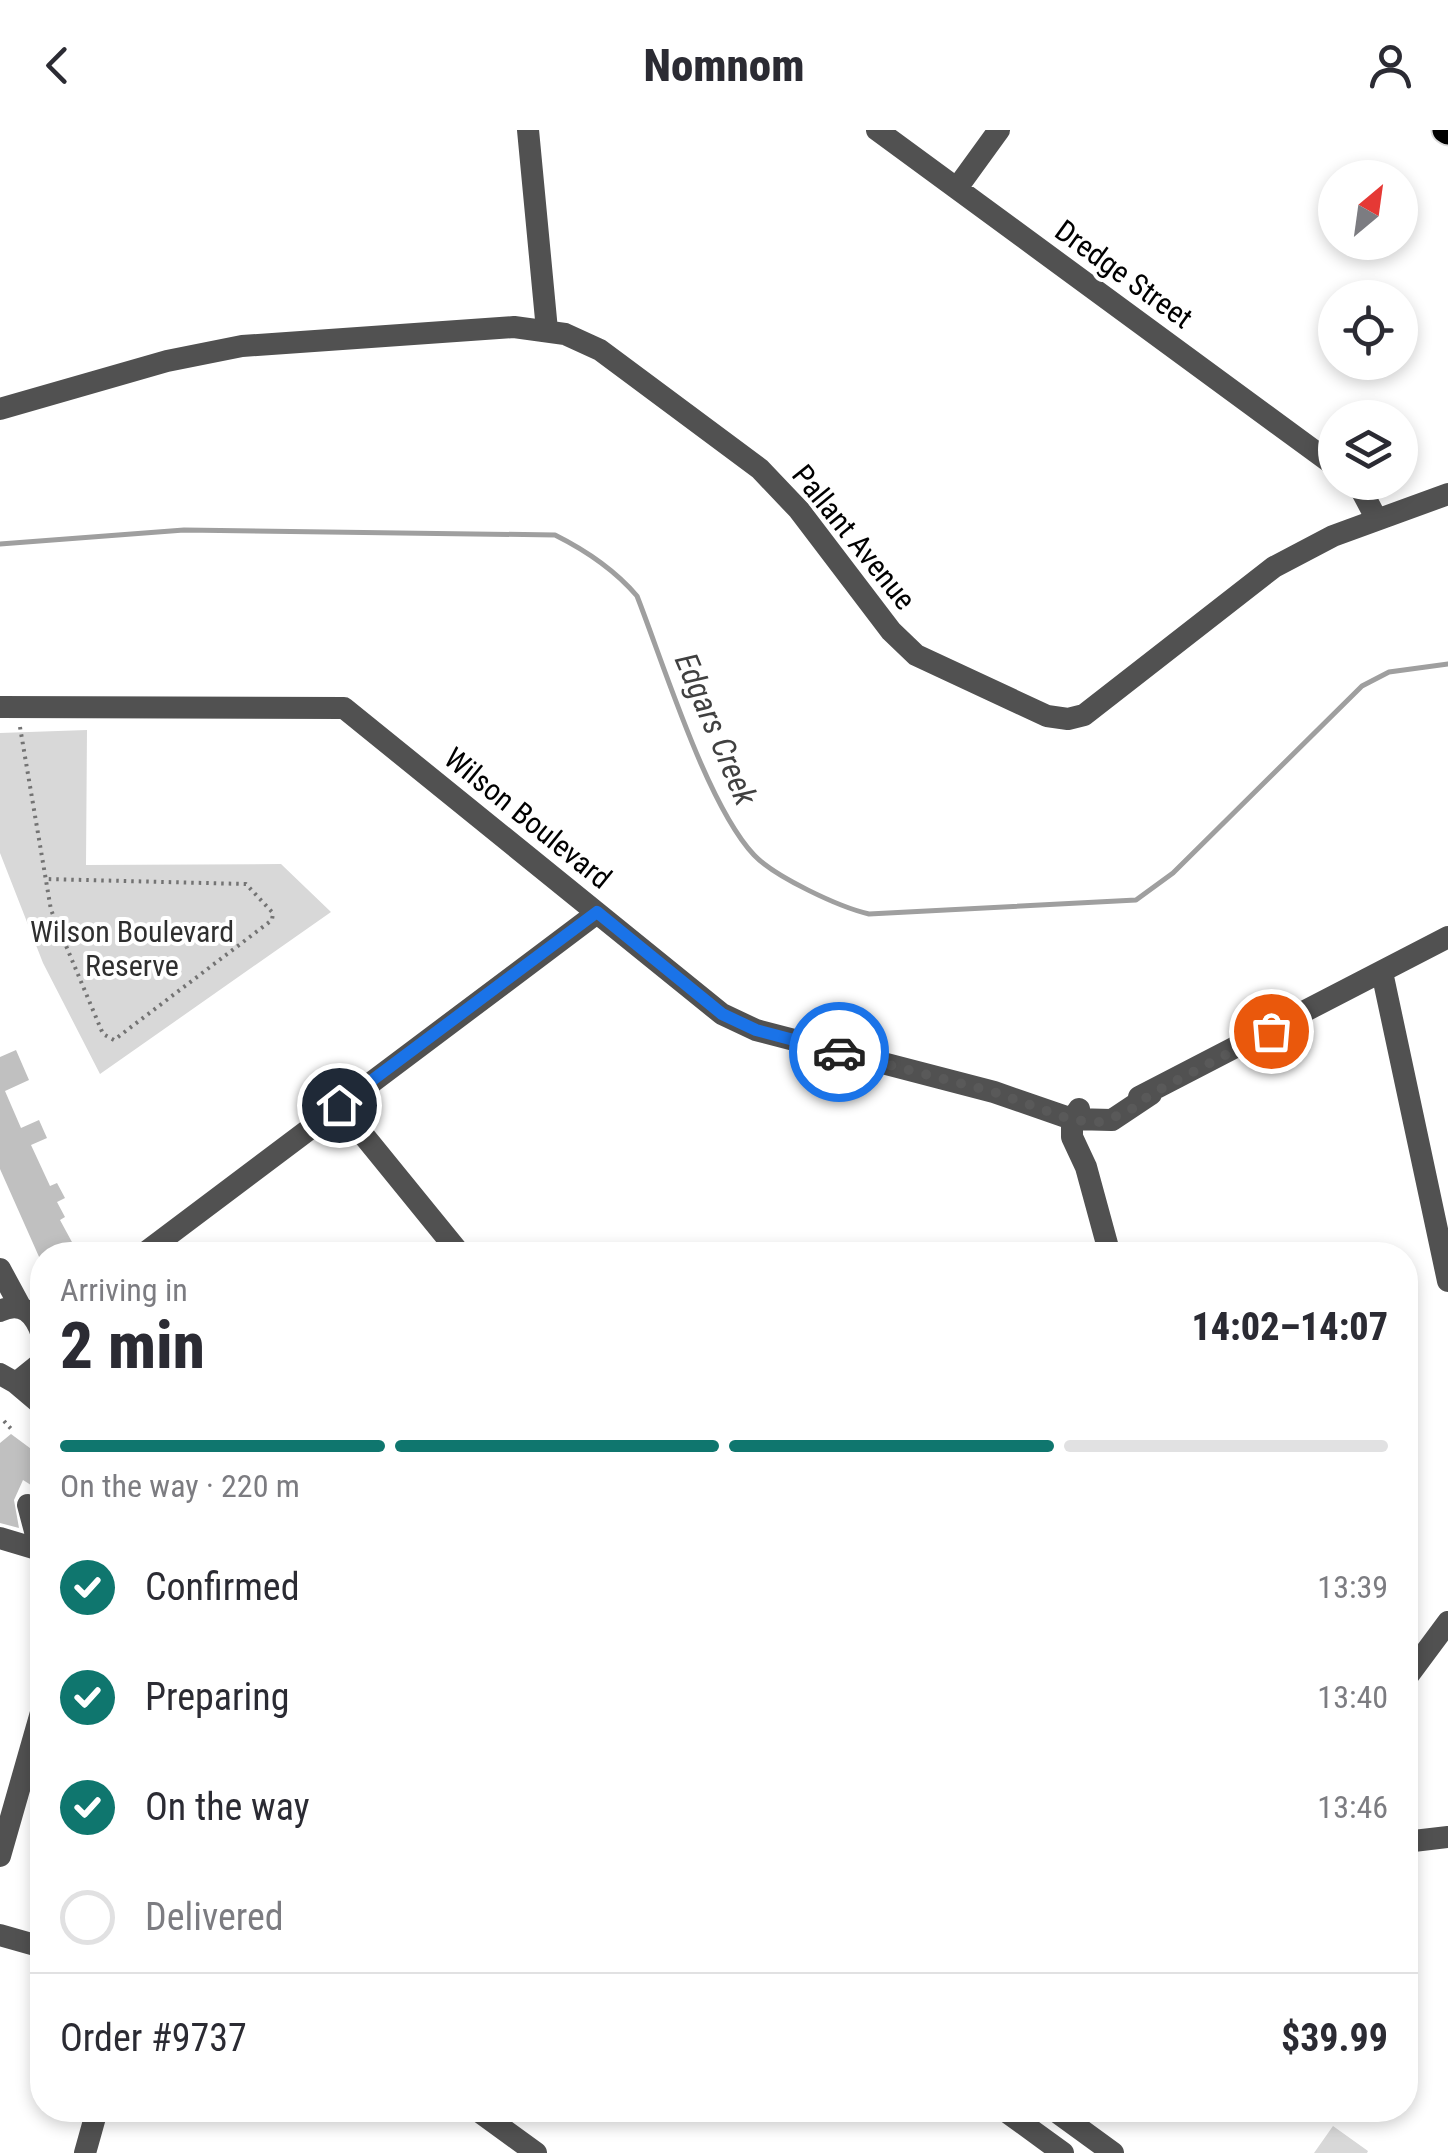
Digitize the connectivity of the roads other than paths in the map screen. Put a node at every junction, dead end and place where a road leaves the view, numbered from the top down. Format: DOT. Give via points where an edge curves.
graph roads {
  1 [pos="528,130"];
  2 [pos="877,130"];
  3 [pos="999,130"];
  4 [pos="957,188"];
  5 [pos="547,330"];
  6 [pos="0,410"];
  7 [pos="1318,453"];
  8 [pos="1448,494"];
  9 [pos="1366,500"];
  10 [pos="1376,518"];
  11 [pos="0,706"];
  12 [pos="577,897"];
  13 [pos="597,912"];
  14 [pos="1448,937"];
  15 [pos="540,954"];
  16 [pos="1382,972"];
  17 [pos="339,1105"];
  18 [pos="1079,1116"];
  19 [pos="159,1242"];
  20 [pos="450,1242"];
  21 [pos="1106,1242"];
  22 [pos="0,1269"];
  23 [pos="1448,1281"];
  24 [pos="28,1316"];
  25 [pos="30,1368"];
  26 [pos="5,1380"];
  27 [pos="30,1397"];
  28 [pos="28,1505"];
  29 [pos="30,1512"];
  30 [pos="0,1538"];
  31 [pos="30,1547"];
  32 [pos="1448,1622"];
  33 [pos="1418,1662"];
  34 [pos="30,1751"];
  35 [pos="1448,1837"];
  36 [pos="1418,1840"];
  37 [pos="0,1856"];
  38 [pos="0,1935"];
  39 [pos="30,1944"];
  40 [pos="94,2122"];
  41 [pos="494,2122"];
  42 [pos="1020,2122"];
  43 [pos="1087,2122"];
  44 [pos="85,2153"];
  45 [pos="536,2153"];
  46 [pos="1063,2153"];
  47 [pos="1112,2153"];
  1 -- 5 [label="street"];
  2 -- 4 [label="street, Dredge Street"];
  3 -- 4 [label="street"];
  4 -- 7 [label="street, Dredge Street"];
  5 -- 6 [label="street, Pallant Avenue" via="242,346"];
  5 -- 10 [label="street, Pallant Avenue" via="600,350 760,469 916,656 1058,719 1084,715 1274,566"];
  8 -- 10 [label="street, Pallant Avenue"];
  9 -- 10 [label="street"];
  11 -- 12 [label="street, Wilson Boulevard" via="344,708"];
  12 -- 13 [label="street, Wilson Boulevard"];
  12 -- 15 [label="street"];
  13 -- 15 [label="street"];
  13 -- 18 [label="street, Wilson Boulevard" via="722,1014 756,1030 994,1092 1035,1096"];
  14 -- 16 [label="street, Wilson Boulevard"];
  15 -- 17 [label="street"];
  16 -- 18 [label="street, Wilson Boulevard" via="1151,1094"];
  16 -- 23 [label="street"];
  17 -- 19 [label="street"];
  17 -- 20 [label="street"];
  18 -- 21 [label="street" via="1072,1137"];
  22 -- 24 [label="street"];
  25 -- 26 [label="street"];
  26 -- 27 [label="street"];
  28 -- 29 [label="street"];
  30 -- 31 [label="street"];
  32 -- 33 [label="street"];
  34 -- 37 [label="street"];
  35 -- 36 [label="street"];
  38 -- 39 [label="street"];
  40 -- 44 [label="street"];
  41 -- 45 [label="street"];
  42 -- 46 [label="street"];
  43 -- 47 [label="street"];
}
